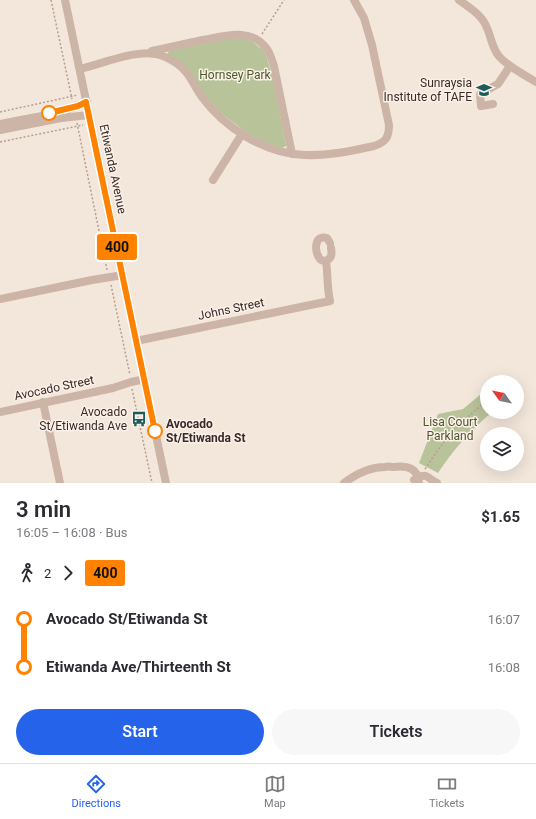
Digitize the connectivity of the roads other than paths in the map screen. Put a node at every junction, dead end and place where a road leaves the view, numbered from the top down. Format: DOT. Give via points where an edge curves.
graph roads {
  1 [pos="66,0"];
  2 [pos="354,0"];
  3 [pos="459,0"];
  4 [pos="143,53"];
  5 [pos="79,66"];
  6 [pos="510,66"];
  7 [pos="536,82"];
  8 [pos="86,98"];
  9 [pos="493,104"];
  10 [pos="74,112"];
  11 [pos="90,119"];
  12 [pos="0,124"];
  13 [pos="0,130"];
  14 [pos="242,134"];
  15 [pos="292,154"];
  16 [pos="213,180"];
  17 [pos="326,261"];
  18 [pos="122,273"];
  19 [pos="0,299"];
  20 [pos="136,341"];
  21 [pos="145,381"];
  22 [pos="43,402"];
  23 [pos="0,412"];
  24 [pos="417,481"];
  25 [pos="434,481"];
  26 [pos="60,483"];
  27 [pos="166,483"];
  28 [pos="344,483"];
  1 -- 5 [label="street, Etiwanda Avenue"];
  2 -- 15 [label="street" via="364,18 372,45 389,125 388,135 379,144 350,151 317,155"];
  3 -- 6 [label="street" via="483,21 498,55"];
  4 -- 5 [label="street" via="95,65"];
  4 -- 14 [label="street" via="161,55 182,67 215,113"];
  4 -- 15 [label="street" via="231,35 240,34 258,40 267,49 274,66"];
  5 -- 8 [label="street, Etiwanda Avenue"];
  6 -- 7 [label="street"];
  6 -- 9 [label="street" via="498,84 480,94 481,106"];
  8 -- 10 [label="street"];
  8 -- 11 [label="street, Etiwanda Avenue"];
  10 -- 11 [label="street"];
  10 -- 12 [label="street"];
  10 -- 13 [label="street" via="61,118"];
  11 -- 18 [label="street, Etiwanda Avenue"];
  14 -- 15 [label="street" via="267,147"];
  14 -- 16 [label="street"];
  17 -- 17 [label="street" via="318,256 316,243 323,237 327,238 332,253"];
  17 -- 20 [label="street, Johns Street" via="330,301"];
  18 -- 19 [label="street"];
  18 -- 20 [label="street, Etiwanda Avenue"];
  20 -- 21 [label="street, Etiwanda Avenue"];
  21 -- 22 [label="street, Avocado Street"];
  21 -- 27 [label="street, Etiwanda Avenue"];
  22 -- 23 [label="street, Avocado Street"];
  22 -- 26 [label="street"];
  24 -- 25 [label="street"];
  24 -- 28 [label="street" via="409,473 393,467 367,470"];
}
